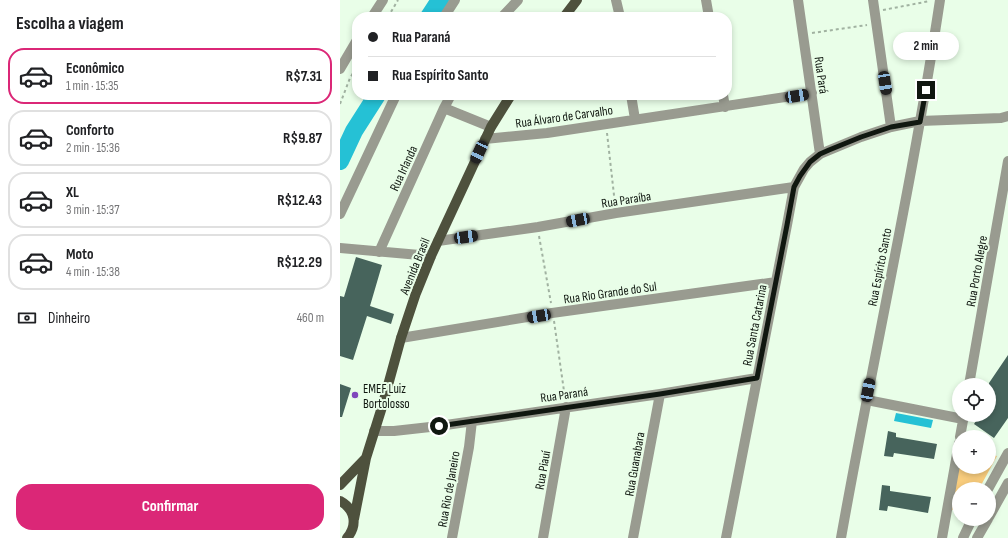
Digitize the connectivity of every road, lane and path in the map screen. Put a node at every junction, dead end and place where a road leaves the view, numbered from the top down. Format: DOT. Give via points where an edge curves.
graph roads {
  1 [pos="382,0"];
  2 [pos="398,0"];
  3 [pos="455,0"];
  4 [pos="518,0"];
  5 [pos="577,0"];
  6 [pos="616,0"];
  7 [pos="706,0"];
  8 [pos="798,0"];
  9 [pos="873,0"];
  10 [pos="936,0"];
  11 [pos="940,0"];
  12 [pos="874,11"];
  13 [pos="375,12"];
  14 [pos="391,12"];
  15 [pos="447,12"];
  16 [pos="507,12"];
  17 [pos="568,12"];
  18 [pos="619,12"];
  19 [pos="708,12"];
  20 [pos="876,24"];
  21 [pos="803,34"];
  22 [pos="352,49"];
  23 [pos="340,69"];
  24 [pos="352,75"];
  25 [pos="812,93"];
  26 [pos="394,100"];
  27 [pos="448,100"];
  28 [pos="508,100"];
  29 [pos="632,100"];
  30 [pos="724,100"];
  31 [pos="340,104"];
  32 [pos="725,107"];
  33 [pos="444,108"];
  34 [pos="1006,118"];
  35 [pos="635,120"];
  36 [pos="920,122"];
  37 [pos="606,124"];
  38 [pos="491,127"];
  39 [pos="891,127"];
  40 [pos="485,139"];
  41 [pos="820,154"];
  42 [pos="1008,161"];
  43 [pos="794,187"];
  44 [pos="616,213"];
  45 [pos="340,214"];
  46 [pos="438,241"];
  47 [pos="340,249"];
  48 [pos="379,252"];
  49 [pos="431,256"];
  50 [pos="776,282"];
  51 [pos="401,338"];
  52 [pos="757,378"];
  53 [pos="970,378"];
  54 [pos="660,394"];
  55 [pos="866,400"];
  56 [pos="566,407"];
  57 [pos="952,415"];
  58 [pos="472,421"];
  59 [pos="374,431"];
  60 [pos="1008,453"];
  61 [pos="366,458"];
  62 [pos="953,474"];
  63 [pos="992,482"];
  64 [pos="1008,483"];
  65 [pos="340,485"];
  66 [pos="340,501"];
  67 [pos="996,504"];
  68 [pos="354,519"];
  69 [pos="969,526"];
  70 [pos="984,526"];
  71 [pos="347,538"];
  72 [pos="452,538"];
  73 [pos="543,538"];
  74 [pos="633,538"];
  75 [pos="726,538"];
  76 [pos="841,538"];
  77 [pos="942,538"];
  78 [pos="963,538"];
  79 [pos="978,538"];
  1 -- 13 [label="street"];
  2 -- 14 [label="path"];
  3 -- 15 [label="street"];
  4 -- 16 [label="street"];
  5 -- 17 [label="main road"];
  6 -- 18 [label="street"];
  7 -- 19 [label="street"];
  8 -- 21 [label="street, Rua Pará"];
  9 -- 12 [label="street"];
  10 -- 12 [label="path"];
  11 -- 36 [label="street, Rua Espírito Santo"];
  12 -- 20 [label="street"];
  20 -- 21 [label="path"];
  20 -- 39 [label="street"];
  21 -- 25 [label="street, Rua Pará"];
  22 -- 23 [label="street"];
  24 -- 31 [label="path"];
  25 -- 32 [label="street, Rua Álvaro de Carvalho"];
  25 -- 41 [label="street, Rua Pará"];
  26 -- 45 [label="street"];
  27 -- 33 [label="street, Rua Irlanda"];
  28 -- 38 [label="main road, Avenida Brasil"];
  29 -- 35 [label="street"];
  30 -- 32 [label="street"];
  32 -- 35 [label="street, Rua Álvaro de Carvalho"];
  33 -- 38 [label="street"];
  33 -- 48 [label="street, Rua Irlanda"];
  34 -- 36 [label="street, Rua Santa Catarina"];
  35 -- 37 [label="street, Rua Álvaro de Carvalho"];
  36 -- 39 [label="street, Rua Santa Catarina"];
  36 -- 55 [label="street, Rua Espírito Santo"];
  37 -- 40 [label="street, Rua Álvaro de Carvalho"];
  37 -- 44 [label="path"];
  38 -- 40 [label="main road, Avenida Brasil"];
  39 -- 41 [label="street, Rua Santa Catarina"];
  40 -- 46 [label="main road, Avenida Brasil"];
  41 -- 43 [label="street, Rua Santa Catarina" via="804,169"];
  42 -- 53 [label="street, Rua Porto Alegre"];
  43 -- 44 [label="street, Rua Paraíba"];
  43 -- 50 [label="street, Rua Santa Catarina"];
  44 -- 46 [label="street, Rua Paraíba"];
  46 -- 49 [label="main road, Avenida Brasil"];
  47 -- 48 [label="street"];
  48 -- 49 [label="street"];
  49 -- 51 [label="main road, Avenida Brasil"];
  50 -- 51 [label="street, Rua Rio Grande do Sul" via="552,313"];
  50 -- 52 [label="street, Rua Santa Catarina"];
  51 -- 59 [label="main road, Avenida Brasil"];
  52 -- 54 [label="street, Rua Paraná"];
  52 -- 75 [label="street, Rua Santa Catarina"];
  54 -- 56 [label="street, Rua Paraná"];
  54 -- 74 [label="street, Rua Guanabara"];
  55 -- 57 [label="street"];
  55 -- 76 [label="street, Rua Espírito Santo"];
  56 -- 58 [label="street, Rua Paraná"];
  56 -- 73 [label="street, Rua Piauí"];
  58 -- 59 [label="street, Rua Paraná"];
  58 -- 72 [label="street, Rua Rio de Janeiro"];
  59 -- 61 [label="main road, Avenida Brasil"];
  60 -- 63 [label="street"];
  61 -- 65 [label="main road, Avenida Brasil"];
  61 -- 68 [label="main road, Avenida Brasil"];
  62 -- 77 [label="street"];
  64 -- 67 [label="street"];
  66 -- 68 [label="main road" via="352,512"];
  68 -- 71 [label="main road, Avenida Brasil" via="354,526"];
  69 -- 78 [label="street"];
  70 -- 79 [label="street"];
}
